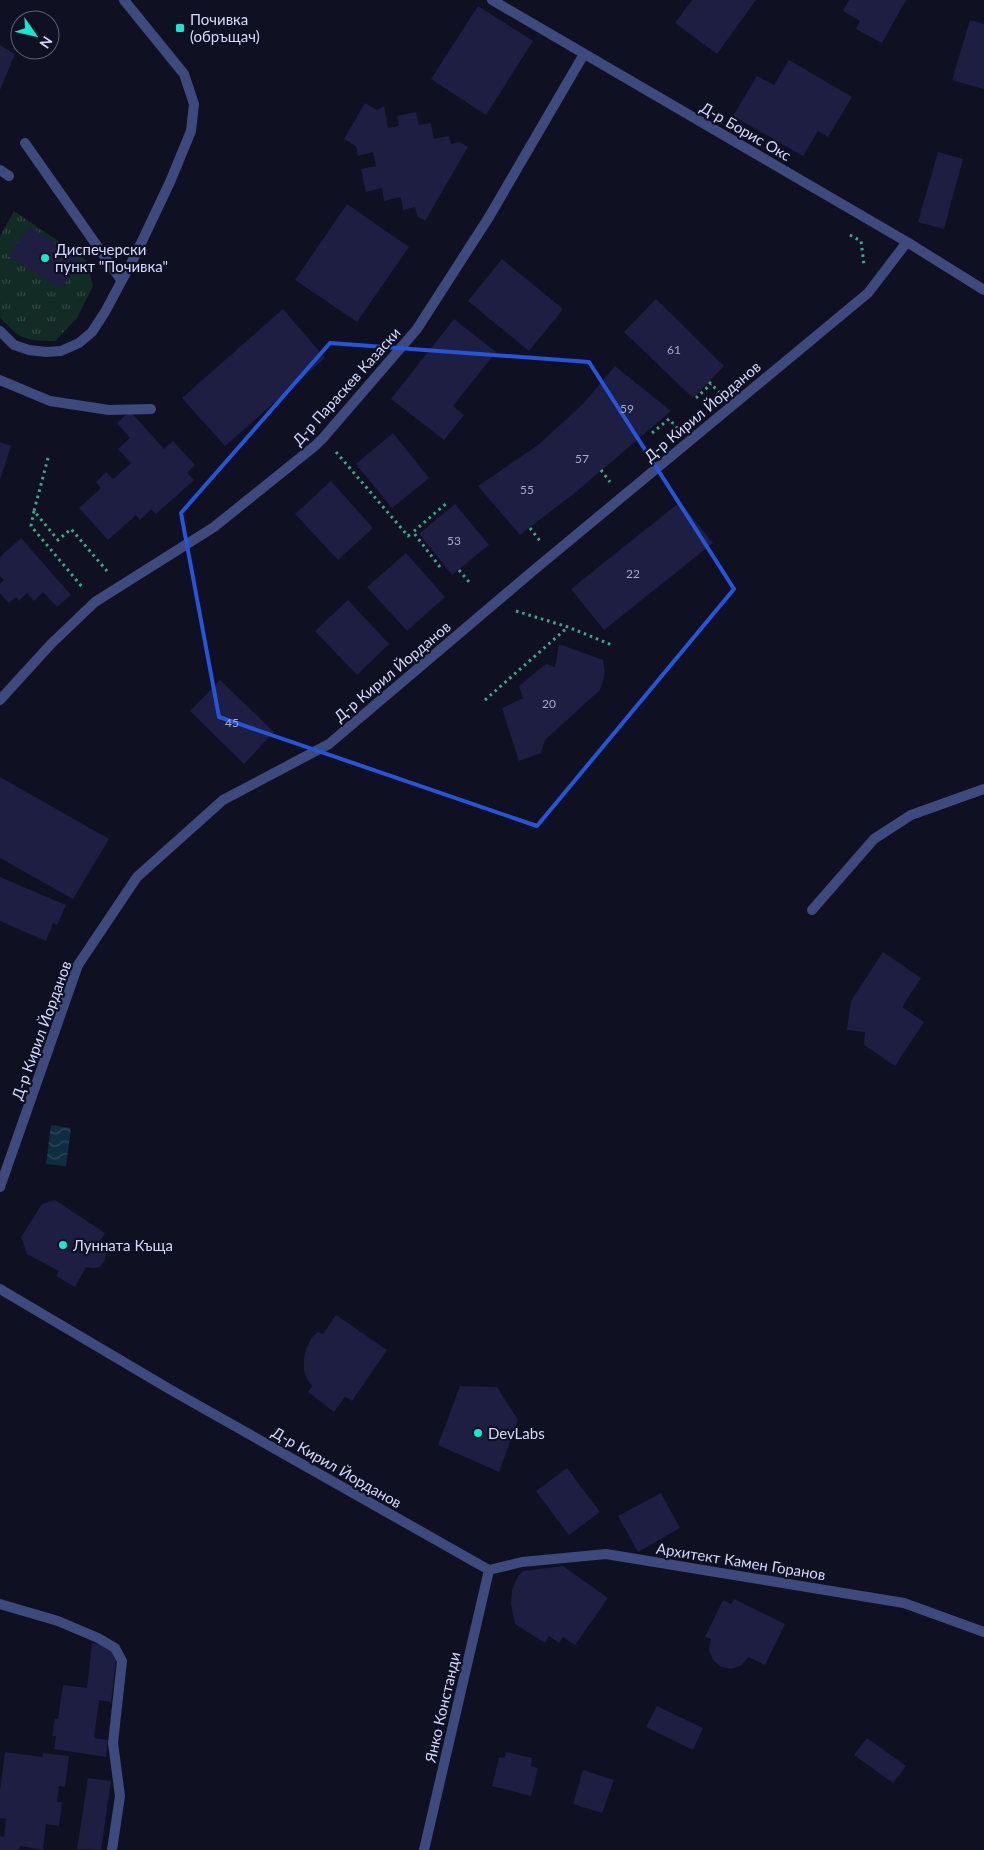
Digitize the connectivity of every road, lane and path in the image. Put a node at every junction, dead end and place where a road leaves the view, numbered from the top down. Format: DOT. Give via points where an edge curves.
graph roads {
  1 [pos="124,0"];
  2 [pos="492,0"];
  3 [pos="584,54"];
  4 [pos="24,143"];
  5 [pos="844,231"];
  6 [pos="907,242"];
  7 [pos="121,280"];
  8 [pos="984,290"];
  9 [pos="868,293"];
  10 [pos="0,331"];
  11 [pos="0,380"];
  12 [pos="711,384"];
  13 [pos="696,398"];
  14 [pos="151,409"];
  15 [pos="675,426"];
  16 [pos="652,433"];
  17 [pos="323,438"];
  18 [pos="48,458"];
  19 [pos="601,470"];
  20 [pos="611,482"];
  21 [pos="448,502"];
  22 [pos="34,511"];
  23 [pos="530,528"];
  24 [pos="413,532"];
  25 [pos="540,540"];
  26 [pos="440,567"];
  27 [pos="459,570"];
  28 [pos="470,582"];
  29 [pos="120,586"];
  30 [pos="95,602"];
  31 [pos="517,611"];
  32 [pos="568,627"];
  33 [pos="612,645"];
  34 [pos="0,700"];
  35 [pos="485,700"];
  36 [pos="984,789"];
  37 [pos="812,910"];
  38 [pos="0,1188"];
  39 [pos="0,1290"];
  40 [pos="489,1570"];
  41 [pos="0,1604"];
  42 [pos="984,1632"];
  43 [pos="112,1850"];
  44 [pos="424,1850"];
  1 -- 7 [label="street" via="184,74 194,104 190,131 170,182"];
  2 -- 3 [label="street, Д-р Борис Окс"];
  3 -- 6 [label="street, Д-р Борис Окс"];
  3 -- 17 [label="street, Д-р Параскев Казаски" via="489,217 417,329"];
  4 -- 7 [label="street"];
  5 -- 9 [label="path" via="861,241"];
  6 -- 8 [label="street, Д-р Борис Окс"];
  6 -- 9 [label="street, Д-р Кирил Йорданов"];
  7 -- 10 [label="street" via="92,332 61,351 29,350 14,345"];
  9 -- 38 [label="street, Д-р Кирил Йорданов" via="329,744 223,800 137,878 78,966"];
  11 -- 14 [label="street" via="50,401 108,410"];
  12 -- 13 [label="path"];
  15 -- 16 [label="path" via="669,419"];
  17 -- 24 [label="path" via="408,536"];
  17 -- 29 [label="street, Д-р Параскев Казаски" via="214,526"];
  18 -- 22 [label="path"];
  19 -- 20 [label="path"];
  21 -- 24 [label="path"];
  22 -- 29 [label="path" via="58,540 71,529"];
  22 -- 30 [label="path" via="31,526"];
  23 -- 25 [label="path"];
  24 -- 26 [label="path"];
  27 -- 28 [label="path"];
  29 -- 30 [label="street, Д-р Параскев Казаски"];
  30 -- 34 [label="street, Д-р Параскев Казаски"];
  31 -- 32 [label="path"];
  32 -- 33 [label="path"];
  32 -- 35 [label="path"];
  36 -- 37 [label="street" via="911,815 874,839"];
  39 -- 40 [label="street, Д-р Кирил Йорданов"];
  40 -- 42 [label="street, Архитект Камен Горанов" via="522,1562 606,1554 904,1603"];
  40 -- 44 [label="street, Янко Констанди"];
  41 -- 43 [label="street" via="58,1620 98,1638 115,1648 122,1661 113,1743 120,1796"];
}
